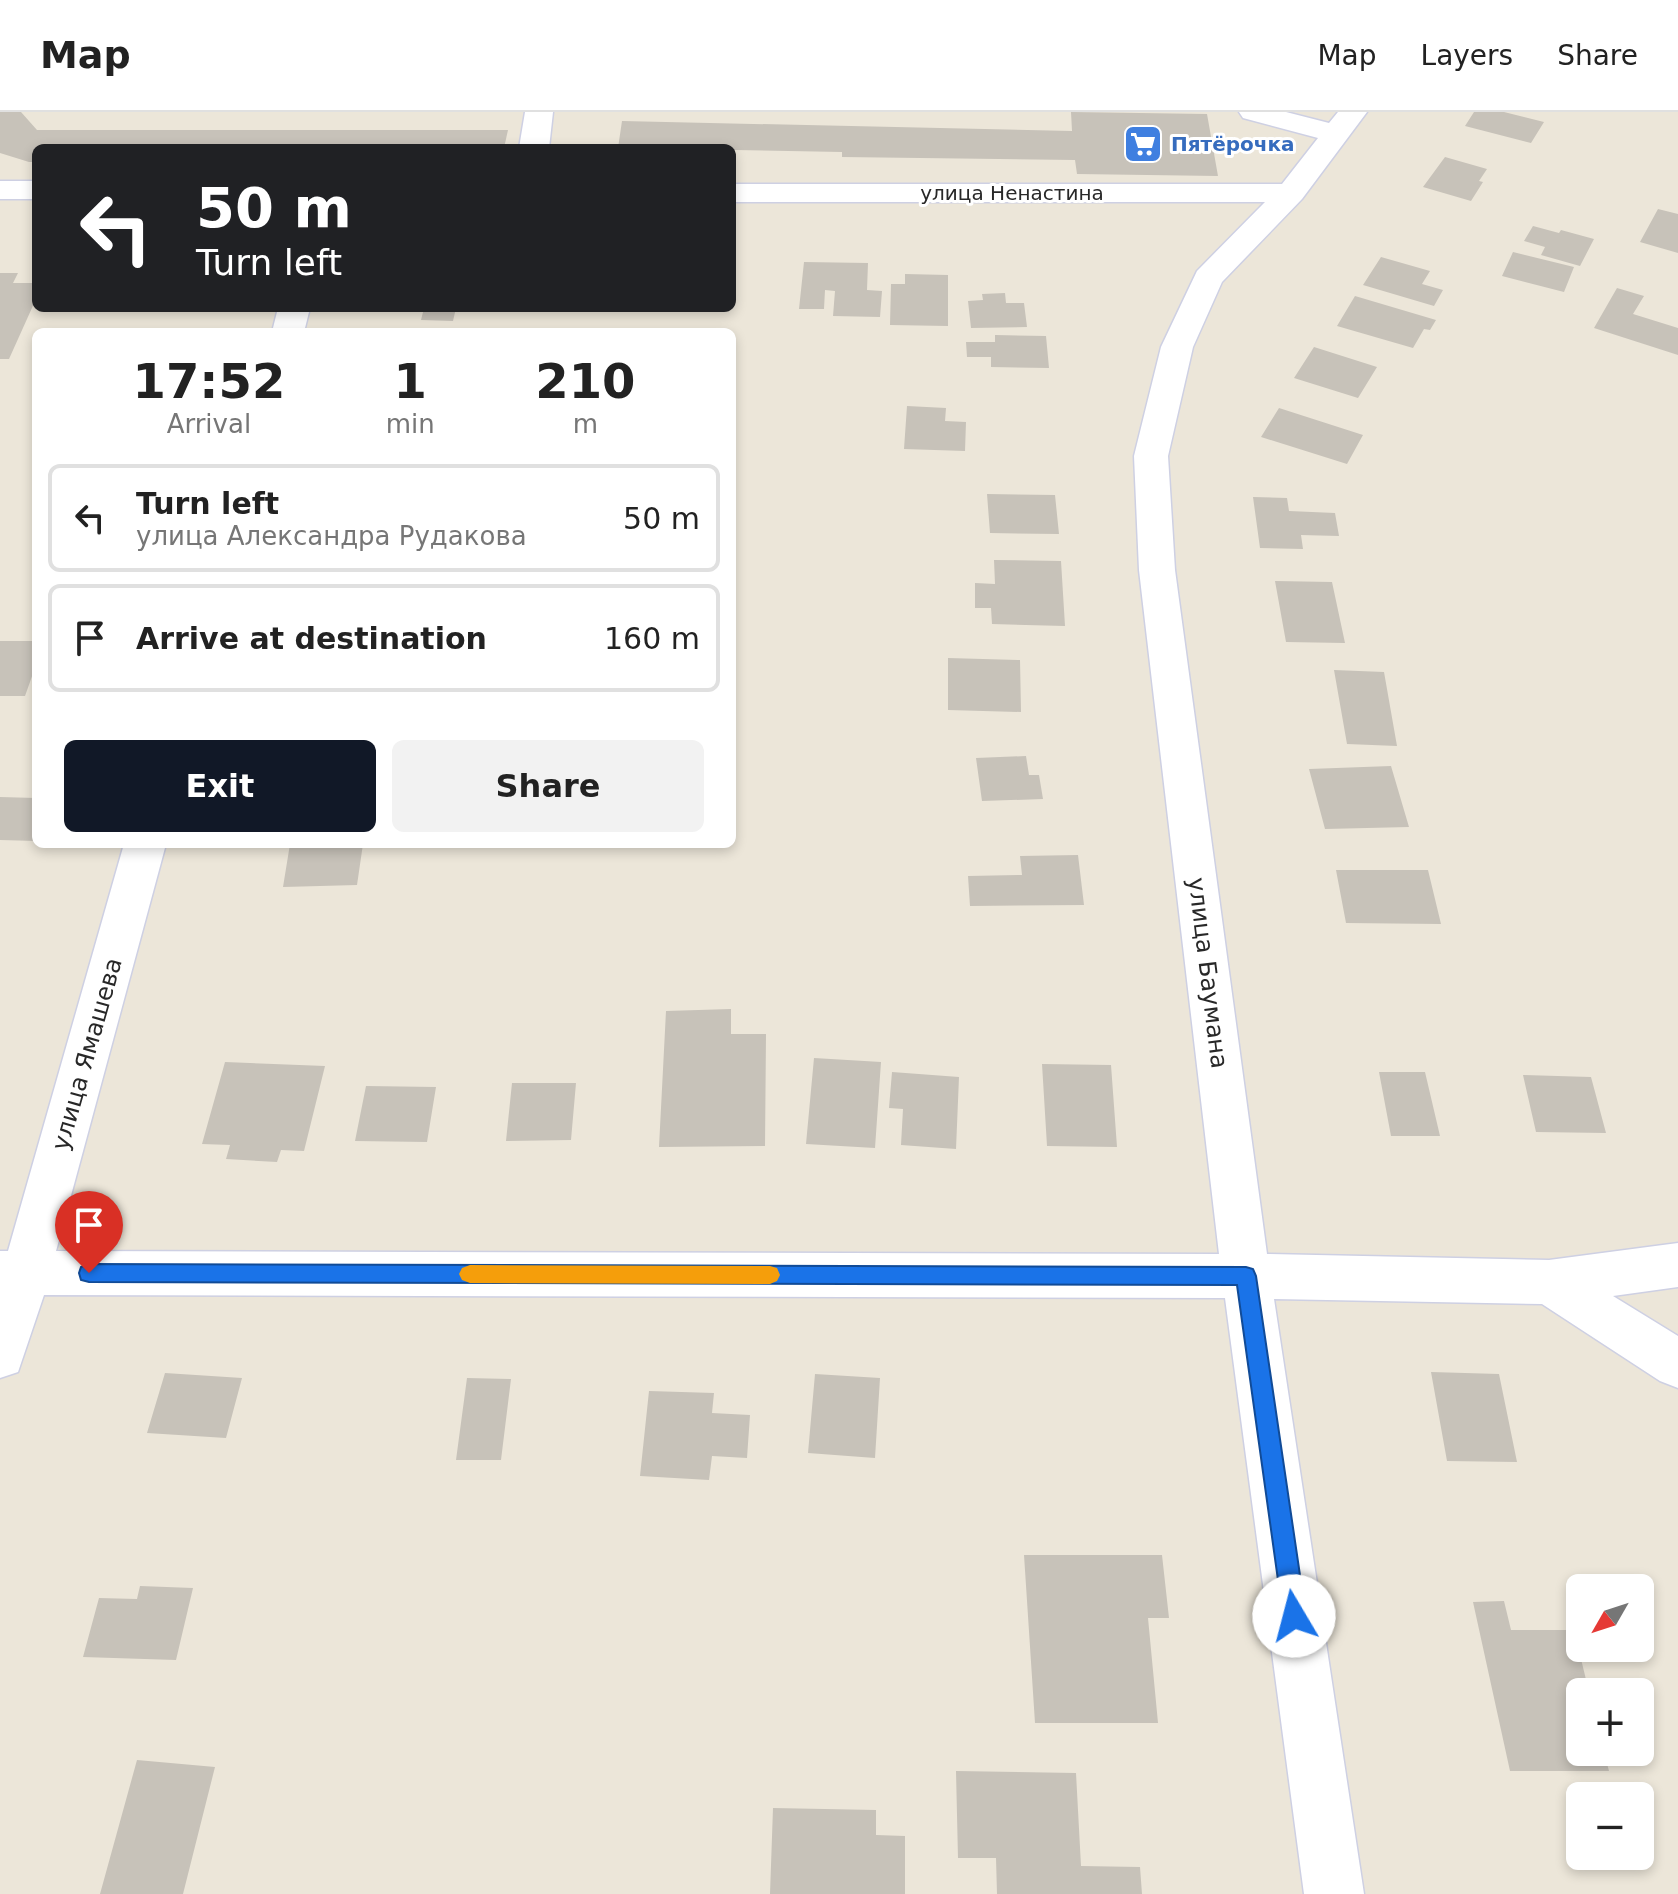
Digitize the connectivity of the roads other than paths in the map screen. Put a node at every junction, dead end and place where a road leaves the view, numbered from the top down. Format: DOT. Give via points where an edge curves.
graph roads {
  1 [pos="539,112"];
  2 [pos="1253,112"];
  3 [pos="1345,123"];
  4 [pos="535,144"];
  5 [pos="0,190"];
  6 [pos="32,190"];
  7 [pos="736,193"];
  8 [pos="1291,193"];
  9 [pos="144,848"];
  10 [pos="1678,1265"];
  11 [pos="13,1273"];
  12 [pos="1246,1276"];
  13 [pos="1549,1282"];
  14 [pos="0,1355"];
  15 [pos="1678,1364"];
  16 [pos="1334,1894"];
  1 -- 4 [label="street"];
  2 -- 3 [label="street"];
  3 -- 8 [label="street, улица Баумана"];
  5 -- 6 [label="street"];
  7 -- 8 [label="street, улица Ненастина"];
  8 -- 12 [label="street, улица Баумана" via="1208,278 1177,347 1151,456 1157,570"];
  9 -- 11 [label="street, улица Ямашева"];
  10 -- 13 [label="street"];
  11 -- 12 [label="street"];
  11 -- 14 [label="street, улица Ямашева"];
  12 -- 13 [label="street"];
  12 -- 16 [label="street, улица Баумана"];
  13 -- 15 [label="street"];
}
